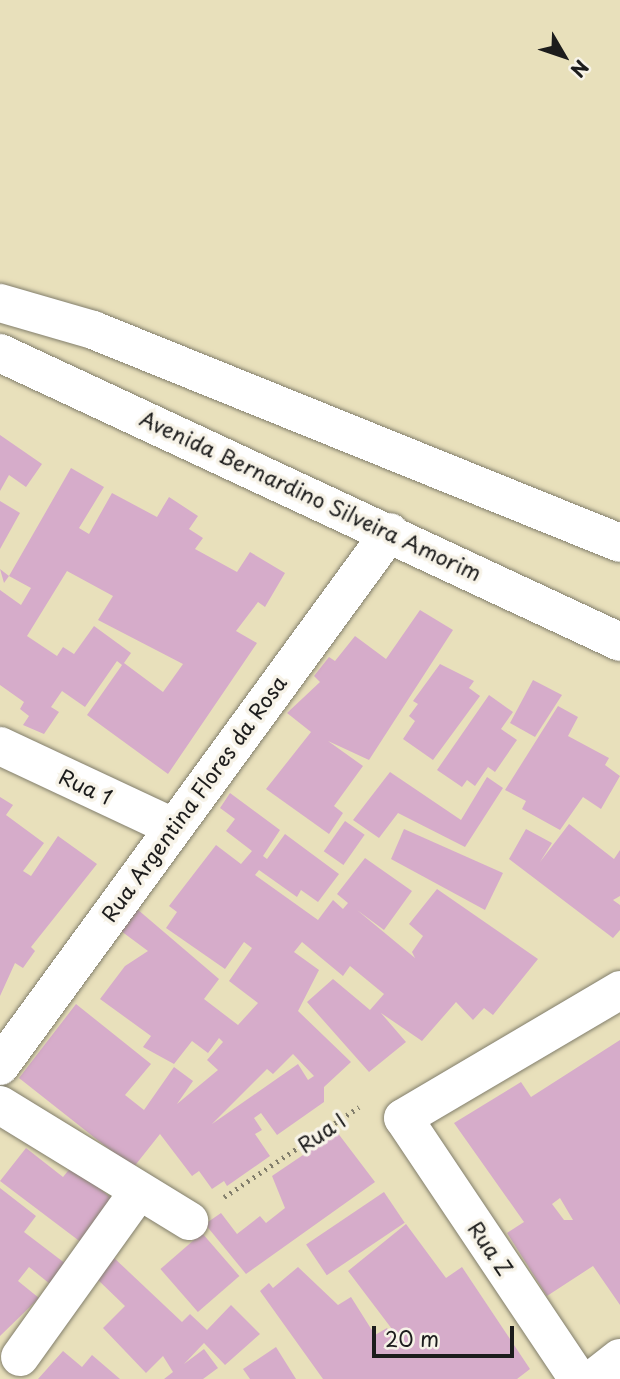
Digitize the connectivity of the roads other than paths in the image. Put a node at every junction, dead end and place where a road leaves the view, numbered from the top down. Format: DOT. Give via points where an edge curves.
graph roads {
  1 [pos="0,303"];
  2 [pos="0,353"];
  3 [pos="390,532"];
  4 [pos="620,543"];
  5 [pos="620,642"];
  6 [pos="0,746"];
  7 [pos="171,826"];
  8 [pos="620,990"];
  9 [pos="0,1066"];
  10 [pos="0,1105"];
  11 [pos="139,1192"];
  12 [pos="189,1221"];
  13 [pos="20,1357"];
  14 [pos="620,1358"];
  15 [pos="578,1379"];
  16 [pos="593,1379"];
  1 -- 4 [label="street" via="93,330"];
  2 -- 3 [label="street, Avenida Bernardino Silveira Amorim"];
  3 -- 5 [label="street, Avenida Bernardino Silveira Amorim"];
  3 -- 7 [label="street, Rua Argentina Flores da Rosa"];
  6 -- 7 [label="street, Rua 1"];
  7 -- 9 [label="street, Rua Argentina Flores da Rosa"];
  8 -- 15 [label="street, Rua Z" via="403,1118"];
  10 -- 11 [label="street"];
  11 -- 12 [label="street"];
  11 -- 13 [label="street"];
  14 -- 16 [label="street"];
}
